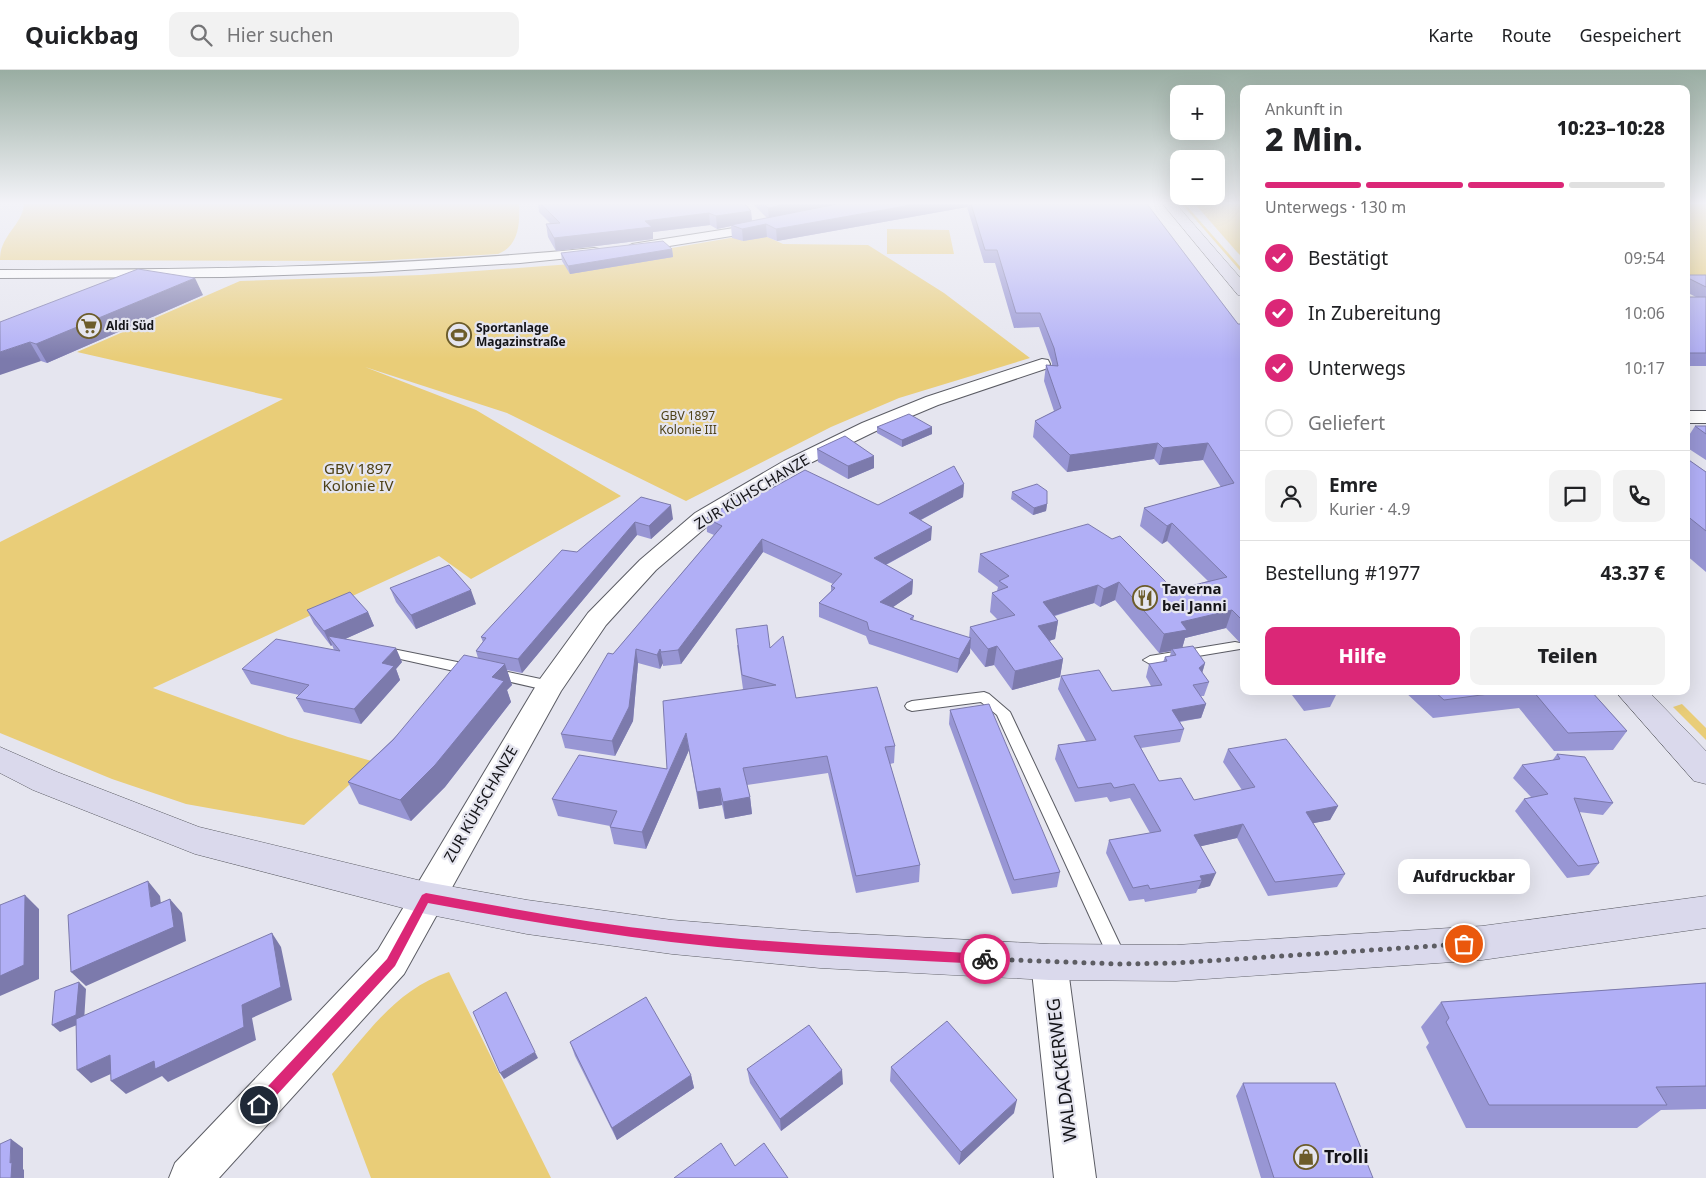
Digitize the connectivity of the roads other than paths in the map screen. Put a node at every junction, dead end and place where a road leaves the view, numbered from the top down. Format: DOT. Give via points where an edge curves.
graph roads {
  1 [pos="559,256"];
  2 [pos="1213,256"];
  3 [pos="0,274"];
  4 [pos="1240,287"];
  5 [pos="1042,364"];
  6 [pos="1690,417"];
  7 [pos="1706,417"];
  8 [pos="1235,646"];
  9 [pos="370,648"];
  10 [pos="1150,660"];
  11 [pos="550,686"];
  12 [pos="1634,695"];
  13 [pos="912,706"];
  14 [pos="0,759"];
  15 [pos="1706,772"];
  16 [pos="426,898"];
  17 [pos="1706,912"];
  18 [pos="1049,962"];
  19 [pos="1121,964"];
  20 [pos="190,1178"];
  21 [pos="1074,1178"];
  1 -- 3 [label="street" via="338,270"];
  2 -- 4 [label="street"];
  5 -- 11 [label="street, ZUR KÜHSCHANZE" via="932,401 869,427 791,465 703,518 621,592 597,619"];
  6 -- 7 [label="street"];
  8 -- 10 [label="lane"];
  9 -- 11 [label="lane"];
  11 -- 16 [label="street, ZUR KÜHSCHANZE"];
  12 -- 15 [label="street"];
  13 -- 19 [label="lane" via="984,697 1003,712"];
  14 -- 16 [label="street" via="45,782 195,840"];
  16 -- 18 [label="street" via="527,917 672,937 820,950"];
  16 -- 20 [label="street, ZUR KÜHSCHANZE" via="391,962"];
  17 -- 19 [label="street" via="1482,943"];
  18 -- 19 [label="street"];
  18 -- 21 [label="street, WALDACKERWEG"];
}
